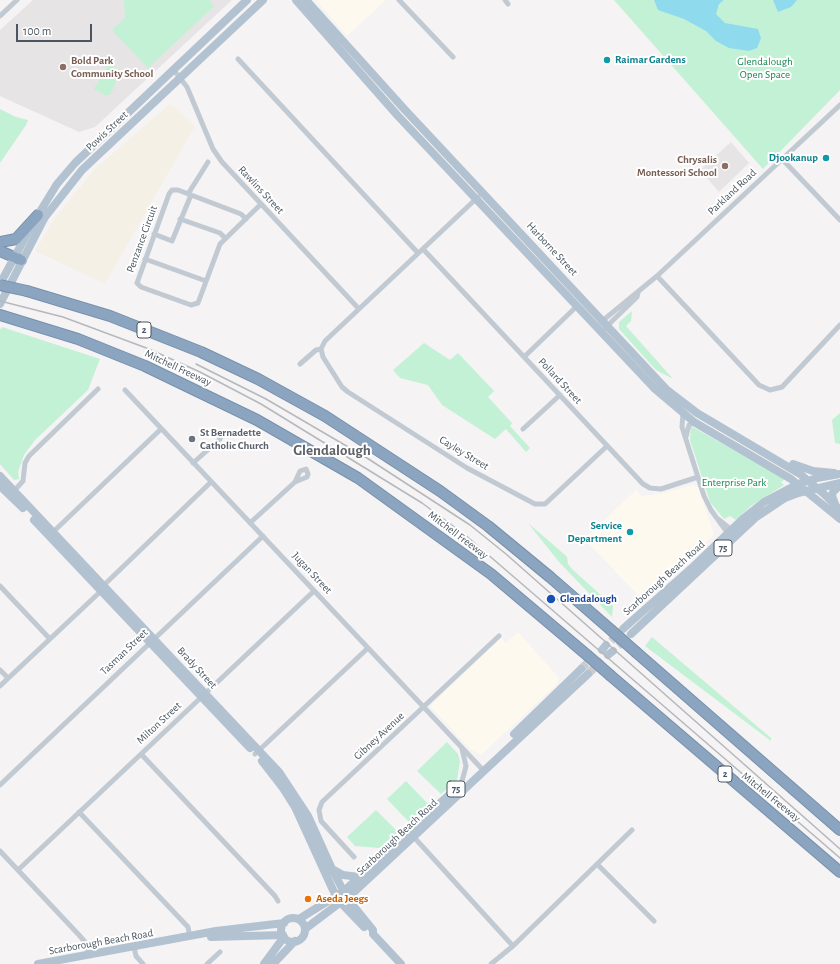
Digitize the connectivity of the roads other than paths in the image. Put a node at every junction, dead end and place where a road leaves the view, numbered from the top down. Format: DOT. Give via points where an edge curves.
graph roads {
  1 [pos="17,0"];
  2 [pos="247,0"];
  3 [pos="263,0"];
  4 [pos="295,0"];
  5 [pos="306,0"];
  6 [pos="398,0"];
  7 [pos="0,16"];
  8 [pos="453,57"];
  9 [pos="238,60"];
  10 [pos="173,69"];
  11 [pos="180,78"];
  12 [pos="840,105"];
  13 [pos="444,150"];
  14 [pos="437,157"];
  15 [pos="782,159"];
  16 [pos="208,162"];
  17 [pos="483,192"];
  18 [pos="190,194"];
  19 [pos="476,199"];
  20 [pos="261,204"];
  21 [pos="38,215"];
  22 [pos="180,219"];
  23 [pos="246,219"];
  24 [pos="840,220"];
  25 [pos="154,234"];
  26 [pos="225,238"];
  27 [pos="0,242"];
  28 [pos="423,249"];
  29 [pos="0,250"];
  30 [pos="418,253"];
  31 [pos="18,258"];
  32 [pos="145,259"];
  33 [pos="554,268"];
  34 [pos="547,276"];
  35 [pos="657,276"];
  36 [pos="206,282"];
  37 [pos="0,284"];
  38 [pos="0,304"];
  39 [pos="577,306"];
  40 [pos="358,309"];
  41 [pos="0,315"];
  42 [pos="605,323"];
  43 [pos="840,325"];
  44 [pos="598,329"];
  45 [pos="321,349"];
  46 [pos="524,357"];
  47 [pos="300,364"];
  48 [pos="98,389"];
  49 [pos="125,390"];
  50 [pos="560,395"];
  51 [pos="682,413"];
  52 [pos="694,422"];
  53 [pos="161,429"];
  54 [pos="523,429"];
  55 [pos="686,438"];
  56 [pos="220,439"];
  57 [pos="606,446"];
  58 [pos="780,461"];
  59 [pos="193,463"];
  60 [pos="840,474"];
  61 [pos="0,476"];
  62 [pos="698,476"];
  63 [pos="809,480"];
  64 [pos="211,482"];
  65 [pos="296,482"];
  66 [pos="798,484"];
  67 [pos="840,484"];
  68 [pos="0,486"];
  69 [pos="817,487"];
  70 [pos="806,490"];
  71 [pos="12,493"];
  72 [pos="837,507"];
  73 [pos="840,519"];
  74 [pos="250,523"];
  75 [pos="51,534"];
  76 [pos="732,534"];
  77 [pos="263,536"];
  78 [pos="0,586"];
  79 [pos="102,588"];
  80 [pos="314,591"];
  81 [pos="624,628"];
  82 [pos="631,634"];
  83 [pos="499,636"];
  84 [pos="50,639"];
  85 [pos="152,640"];
  86 [pos="368,648"];
  87 [pos="0,670"];
  88 [pos="584,672"];
  89 [pos="8,678"];
  90 [pos="0,686"];
  91 [pos="204,695"];
  92 [pos="423,708"];
  93 [pos="462,747"];
  94 [pos="257,752"];
  95 [pos="141,754"];
  96 [pos="481,768"];
  97 [pos="0,784"];
  98 [pos="461,785"];
  99 [pos="79,812"];
  100 [pos="632,830"];
  101 [pos="840,830"];
  102 [pos="411,834"];
  103 [pos="0,851"];
  104 [pos="354,857"];
  105 [pos="597,864"];
  106 [pos="332,869"];
  107 [pos="18,870"];
  108 [pos="840,872"];
  109 [pos="359,877"];
  110 [pos="342,897"];
  111 [pos="278,902"];
  112 [pos="348,910"];
  113 [pos="329,911"];
  114 [pos="299,919"];
  115 [pos="654,921"];
  116 [pos="284,923"];
  117 [pos="305,929"];
  118 [pos="374,934"];
  119 [pos="283,936"];
  120 [pos="190,937"];
  121 [pos="295,941"];
  122 [pos="513,946"];
  123 [pos="134,947"];
  124 [pos="220,952"];
  125 [pos="89,955"];
  126 [pos="38,964"];
  127 [pos="143,964"];
  128 [pos="207,964"];
  129 [pos="264,964"];
  130 [pos="272,964"];
  131 [pos="401,964"];
  132 [pos="491,964"];
  1 -- 7 [label="street"];
  2 -- 10 [label="main road, Powis Street"];
  3 -- 11 [label="main road, Powis Street"];
  4 -- 14 [label="main road, Harborne Street"];
  5 -- 13 [label="main road, Harborne Street"];
  6 -- 8 [label="street"];
  9 -- 30 [label="street"];
  10 -- 11 [label="street, Rawlins Street"];
  10 -- 21 [label="main road, Powis Street" via="89,148 57,184"];
  11 -- 20 [label="street, Rawlins Street" via="187,87 217,157"];
  11 -- 31 [label="main road, Powis Street" via="82,170 45,217"];
  12 -- 15 [label="street, Parkland Road"];
  13 -- 14 [label="main road"];
  13 -- 17 [label="main road, Harborne Street"];
  14 -- 19 [label="main road, Harborne Street"];
  15 -- 24 [label="street"];
  15 -- 35 [label="street, Parkland Road"];
  16 -- 18 [label="street"];
  17 -- 19 [label="street"];
  17 -- 33 [label="main road, Harborne Street"];
  18 -- 22 [label="street"];
  18 -- 23 [label="street, Penzance Circuit" via="241,214"];
  18 -- 25 [label="street, Penzance Circuit" via="172,190"];
  19 -- 28 [label="street"];
  19 -- 34 [label="main road, Harborne Street"];
  20 -- 23 [label="street, Penzance Circuit"];
  20 -- 40 [label="street, Rawlins Street"];
  21 -- 27 [label="highway" via="16,239"];
  21 -- 31 [label="main road, Powis Street"];
  22 -- 25 [label="street" via="172,241"];
  22 -- 26 [label="street" via="220,233"];
  23 -- 26 [label="street, Penzance Circuit"];
  25 -- 32 [label="street, Penzance Circuit"];
  26 -- 36 [label="street, Penzance Circuit" via="220,244"];
  28 -- 30 [label="street"];
  28 -- 46 [label="street, Pollard Street"];
  29 -- 31 [label="highway"];
  30 -- 40 [label="street"];
  31 -- 37 [label="main road, Powis Street"];
  31 -- 38 [label="main road, Powis Street"];
  32 -- 36 [label="street"];
  32 -- 36 [label="street, Penzance Circuit" via="137,283 141,287 191,305 198,302"];
  33 -- 34 [label="main road"];
  33 -- 42 [label="main road, Harborne Street"];
  34 -- 39 [label="main road, Harborne Street"];
  35 -- 42 [label="street, Parkland Road" via="634,294"];
  35 -- 43 [label="street" via="760,385 770,390 782,387"];
  37 -- 101 [label="highway, Mitchell Freeway / 2, bridge" via="110,316 186,346 258,379 318,412 440,491 522,553"];
  39 -- 44 [label="main road, Harborne Street"];
  39 -- 46 [label="street"];
  40 -- 45 [label="street" via="325,341"];
  41 -- 108 [label="highway, Mitchell Freeway / 2, bridge" via="78,339 145,366 257,420 358,478 462,552 579,648"];
  42 -- 44 [label="street, Parkland Road"];
  42 -- 58 [label="main road, Harborne Street" via="681,402 697,414"];
  44 -- 51 [label="main road, Harborne Street" via="655,389"];
  45 -- 47 [label="street" via="316,350"];
  45 -- 57 [label="street, Cayley Street" via="323,357 348,392 467,468 536,504 545,504"];
  46 -- 50 [label="street, Pollard Street"];
  48 -- 71 [label="street" via="29,456 25,463 23,481"];
  49 -- 53 [label="street, Jugan Street"];
  50 -- 54 [label="street"];
  50 -- 57 [label="street, Pollard Street"];
  51 -- 52 [label="main road, Harborne Street"];
  51 -- 55 [label="street" via="682,427"];
  52 -- 55 [label="street" via="690,425"];
  52 -- 66 [label="main road, Harborne Street"];
  53 -- 59 [label="street, Jugan Street"];
  53 -- 75 [label="street"];
  55 -- 62 [label="street"];
  56 -- 59 [label="street"];
  57 -- 62 [label="street, Pollard Street" via="639,481 650,488 661,488"];
  58 -- 60 [label="main road" via="813,471"];
  58 -- 63 [label="main road, Harborne Street"];
  59 -- 64 [label="street, Jugan Street"];
  60 -- 63 [label="main road, Scarborough Beach Road / 75"];
  61 -- 71 [label="main road, Brady Street"];
  62 -- 76 [label="street" via="707,503"];
  63 -- 66 [label="main road, Scarborough Beach Road / 75"];
  63 -- 69 [label="main road, Harborne Street"];
  64 -- 74 [label="street, Jugan Street"];
  64 -- 79 [label="street"];
  65 -- 74 [label="street"];
  66 -- 70 [label="main road, Harborne Street"];
  66 -- 76 [label="main road, Scarborough Beach Road / 75" via="764,502"];
  67 -- 69 [label="main road, Scarborough Beach Road / 75"];
  67 -- 72 [label="main road" via="832,496"];
  68 -- 71 [label="main road, Brady Street"];
  69 -- 70 [label="main road, Scarborough Beach Road / 75"];
  69 -- 72 [label="main road, Harborne Street"];
  70 -- 73 [label="main road, Harborne Street"];
  70 -- 76 [label="main road, Scarborough Beach Road / 75" via="785,498"];
  71 -- 75 [label="main road, Brady Street"];
  74 -- 77 [label="street, Jugan Street"];
  75 -- 79 [label="main road, Brady Street"];
  76 -- 81 [label="main road, Scarborough Beach Road / 75"];
  76 -- 82 [label="main road, Scarborough Beach Road / 75"];
  77 -- 80 [label="street, Jugan Street"];
  77 -- 85 [label="street, Tasman Street"];
  78 -- 84 [label="street"];
  79 -- 84 [label="street"];
  79 -- 85 [label="main road, Brady Street"];
  80 -- 86 [label="street, Jugan Street"];
  80 -- 91 [label="street, Milton Street"];
  83 -- 92 [label="street, Gibney Avenue"];
  84 -- 89 [label="street"];
  85 -- 91 [label="main road, Brady Street"];
  85 -- 97 [label="street, Tasman Street"];
  86 -- 92 [label="street, Jugan Street"];
  86 -- 94 [label="street"];
  87 -- 89 [label="street"];
  88 -- 96 [label="main road, Scarborough Beach Road / 75"];
  89 -- 90 [label="street"];
  91 -- 94 [label="main road, Brady Street"];
  91 -- 95 [label="street, Milton Street"];
  92 -- 93 [label="street, Jugan Street"];
  92 -- 104 [label="street, Gibney Avenue" via="322,802 319,810 321,821"];
  93 -- 96 [label="street, Jugan Street"];
  93 -- 98 [label="street" via="466,766"];
  94 -- 106 [label="main road, Brady Street" via="279,772 300,801"];
  94 -- 110 [label="main road, Brady Street" via="292,801"];
  95 -- 99 [label="street, Milton Street"];
  95 -- 111 [label="street"];
  96 -- 98 [label="main road, Scarborough Beach Road / 75"];
  96 -- 102 [label="main road, Scarborough Beach Road / 75"];
  98 -- 102 [label="main road, Scarborough Beach Road / 75"];
  99 -- 107 [label="street, Milton Street"];
  99 -- 120 [label="street" via="188,927"];
  100 -- 105 [label="street"];
  102 -- 109 [label="main road, Scarborough Beach Road / 75"];
  102 -- 110 [label="main road, Scarborough Beach Road / 75"];
  102 -- 122 [label="street"];
  103 -- 107 [label="street"];
  105 -- 115 [label="street"];
  105 -- 122 [label="street"];
  106 -- 109 [label="main road" via="343,875"];
  106 -- 110 [label="main road, Brady Street"];
  107 -- 125 [label="street" via="79,935 86,944"];
  109 -- 110 [label="main road, Scarborough Beach Road / 75"];
  110 -- 112 [label="main road"];
  110 -- 113 [label="main road, Scarborough Beach Road / 75"];
  110 -- 114 [label="main road, Scarborough Beach Road / 75"];
  110 -- 118 [label="main road"];
  112 -- 113 [label="main road"];
  112 -- 118 [label="main road" via="369,934"];
  113 -- 117 [label="main road, Scarborough Beach Road / 75"];
  114 -- 116 [label="main road" via="291,918"];
  114 -- 117 [label="main road"];
  116 -- 119 [label="main road"];
  116 -- 120 [label="main road, Scarborough Beach Road" via="216,931"];
  117 -- 121 [label="main road" via="302,937"];
  118 -- 131 [label="main road"];
  119 -- 120 [label="main road, Scarborough Beach Road"];
  119 -- 121 [label="main road"];
  119 -- 129 [label="main road"];
  120 -- 123 [label="main road, Scarborough Beach Road"];
  121 -- 130 [label="main road"];
  122 -- 132 [label="street"];
  123 -- 125 [label="main road, Scarborough Beach Road"];
  123 -- 127 [label="street" via="136,956"];
  124 -- 128 [label="street"];
  125 -- 126 [label="main road, Scarborough Beach Road"];
}
